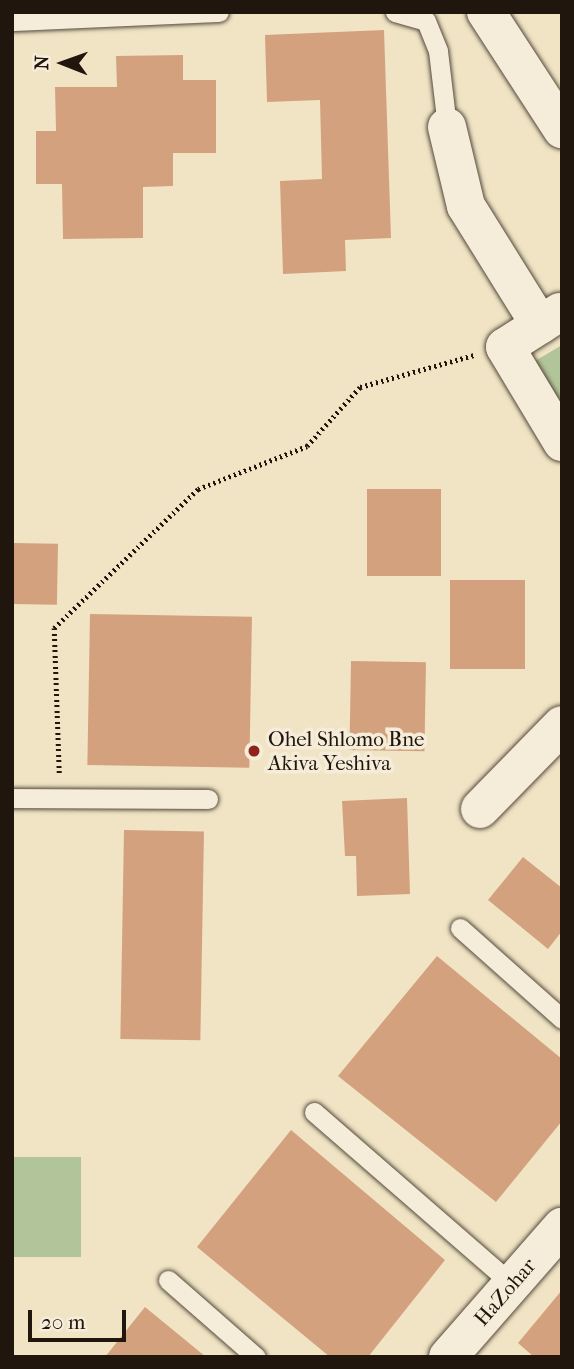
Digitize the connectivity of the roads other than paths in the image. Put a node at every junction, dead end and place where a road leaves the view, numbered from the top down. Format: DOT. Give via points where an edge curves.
graph roads {
  1 [pos="219,12"];
  2 [pos="394,12"];
  3 [pos="486,12"];
  4 [pos="12,21"];
  5 [pos="447,127"];
  6 [pos="562,129"];
  7 [pos="551,318"];
  8 [pos="562,442"];
  9 [pos="562,725"];
  10 [pos="12,798"];
  11 [pos="208,799"];
  12 [pos="480,809"];
  13 [pos="460,928"];
  14 [pos="562,1018"];
  15 [pos="314,1112"];
  16 [pos="562,1227"];
  17 [pos="168,1280"];
  18 [pos="512,1284"];
  19 [pos="256,1357"];
  20 [pos="448,1357"];
  1 -- 4 [label="lane"];
  2 -- 5 [label="lane" via="426,21 438,51"];
  3 -- 6 [label="street"];
  5 -- 7 [label="street" via="466,205"];
  7 -- 8 [label="street" via="505,347"];
  9 -- 12 [label="street"];
  10 -- 11 [label="lane"];
  13 -- 14 [label="lane"];
  15 -- 18 [label="lane"];
  16 -- 18 [label="street, HaZohar"];
  17 -- 19 [label="lane"];
  18 -- 20 [label="street, HaZohar"];
}
